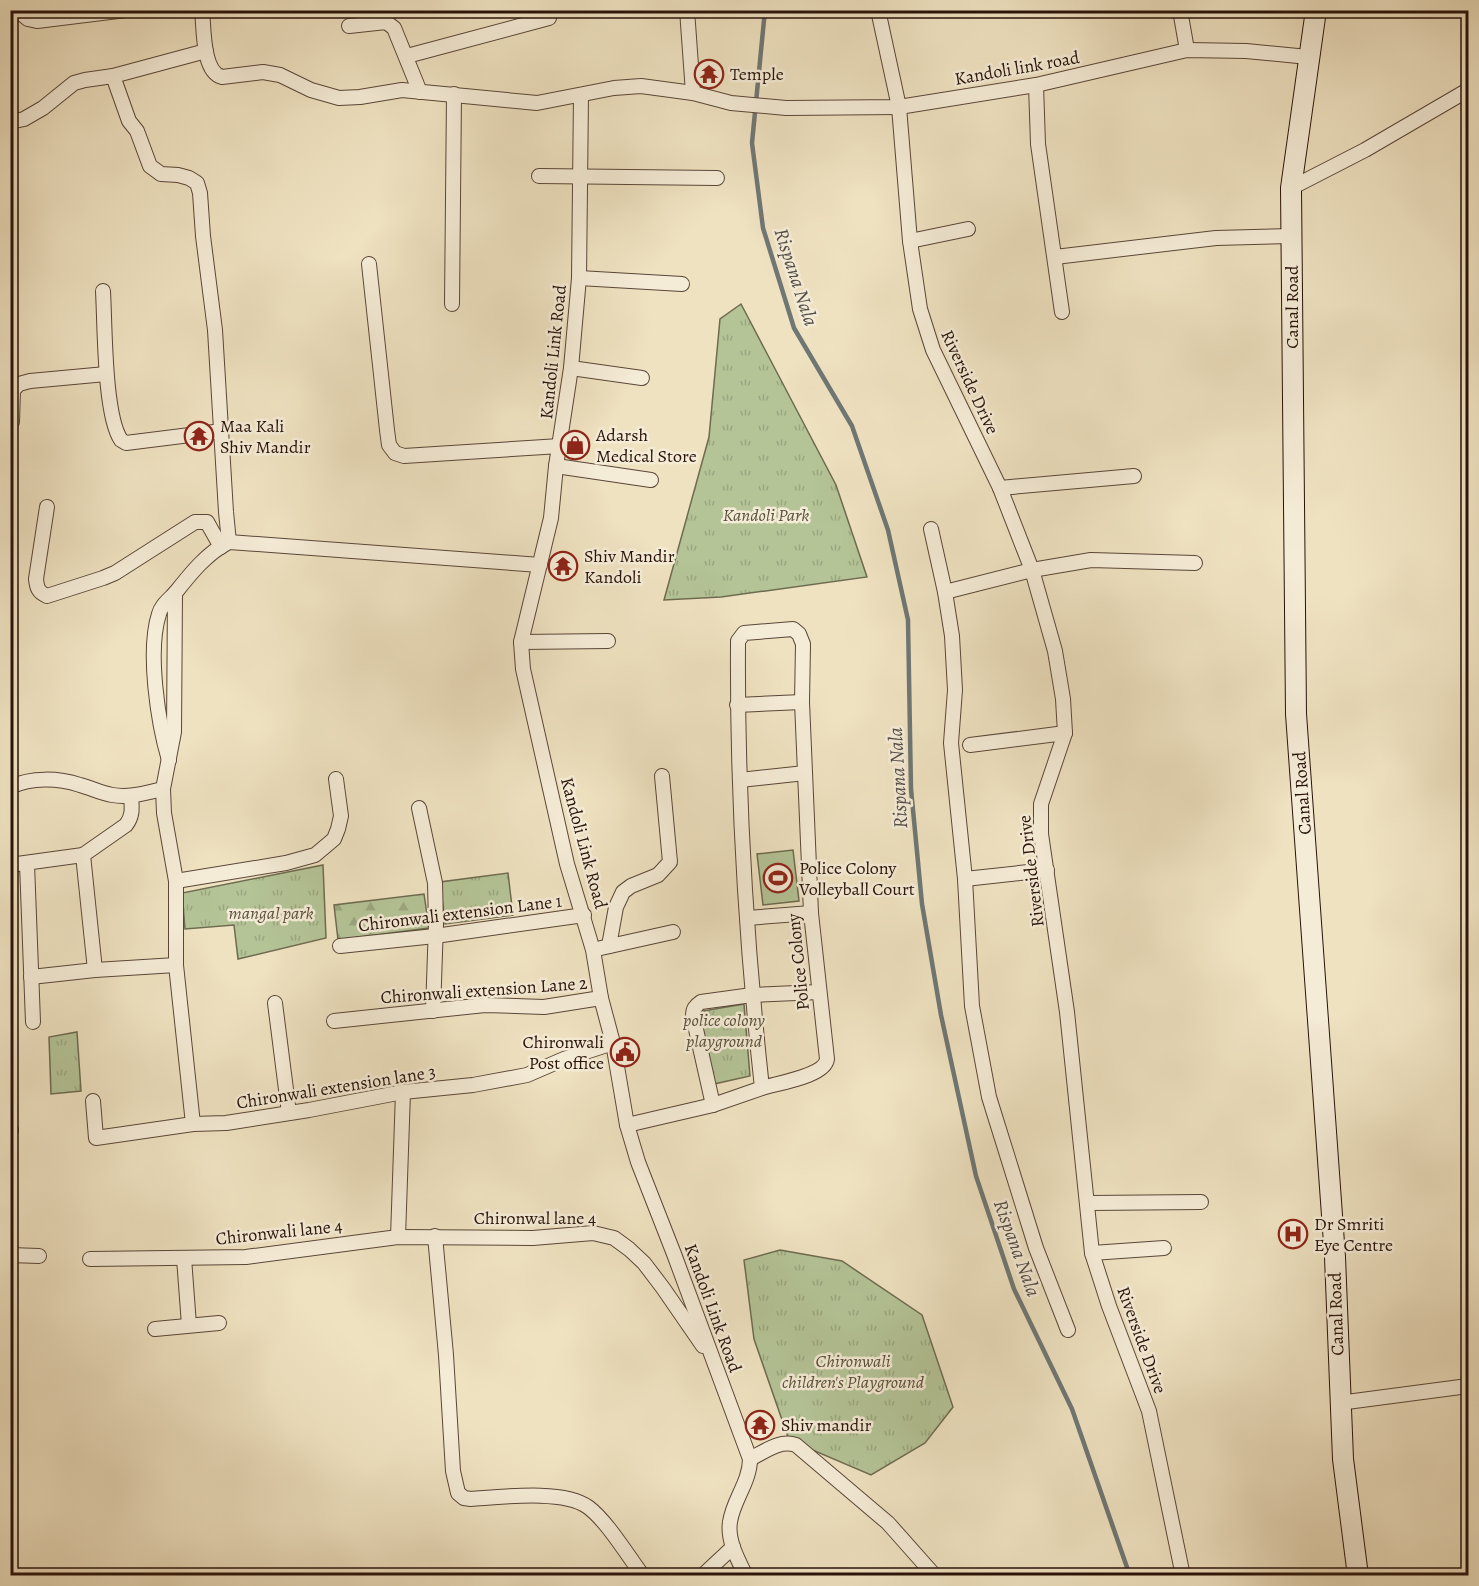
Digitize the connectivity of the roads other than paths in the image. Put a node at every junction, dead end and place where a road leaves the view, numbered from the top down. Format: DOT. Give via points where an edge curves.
graph roads {
  1 [pos="17,10"];
  2 [pos="126,10"];
  3 [pos="202,10"];
  4 [pos="687,10"];
  5 [pos="878,10"];
  6 [pos="1180,10"];
  7 [pos="1316,10"];
  8 [pos="549,18"];
  9 [pos="349,26"];
  10 [pos="1188,50"];
  11 [pos="206,51"];
  12 [pos="407,56"];
  13 [pos="1308,57"];
  14 [pos="113,76"];
  15 [pos="1036,85"];
  16 [pos="1468,90"];
  17 [pos="420,92"];
  18 [pos="693,93"];
  19 [pos="454,94"];
  20 [pos="581,95"];
  21 [pos="899,107"];
  22 [pos="10,122"];
  23 [pos="581,175"];
  24 [pos="538,176"];
  25 [pos="717,178"];
  26 [pos="1291,188"];
  27 [pos="968,229"];
  28 [pos="1292,236"];
  29 [pos="909,241"];
  30 [pos="1055,257"];
  31 [pos="369,264"];
  32 [pos="579,278"];
  33 [pos="682,284"];
  34 [pos="103,291"];
  35 [pos="452,304"];
  36 [pos="1062,312"];
  37 [pos="571,368"];
  38 [pos="106,374"];
  39 [pos="642,378"];
  40 [pos="12,422"];
  41 [pos="222,431"];
  42 [pos="560,446"];
  43 [pos="556,466"];
  44 [pos="1134,476"];
  45 [pos="651,480"];
  46 [pos="1000,488"];
  47 [pos="47,507"];
  48 [pos="931,529"];
  49 [pos="225,544"];
  50 [pos="1195,563"];
  51 [pos="540,565"];
  52 [pos="1032,570"];
  53 [pos="945,592"];
  54 [pos="608,641"];
  55 [pos="521,642"];
  56 [pos="802,702"];
  57 [pos="737,705"];
  58 [pos="1065,734"];
  59 [pos="970,745"];
  60 [pos="805,773"];
  61 [pos="662,776"];
  62 [pos="336,779"];
  63 [pos="740,780"];
  64 [pos="10,787"];
  65 [pos="163,789"];
  66 [pos="131,796"];
  67 [pos="419,808"];
  68 [pos="83,855"];
  69 [pos="27,864"];
  70 [pos="10,865"];
  71 [pos="1047,870"];
  72 [pos="964,879"];
  73 [pos="176,880"];
  74 [pos="811,913"];
  75 [pos="584,915"];
  76 [pos="747,918"];
  77 [pos="673,932"];
  78 [pos="435,936"];
  79 [pos="340,946"];
  80 [pos="609,946"];
  81 [pos="593,950"];
  82 [pos="176,965"];
  83 [pos="95,970"];
  84 [pos="31,976"];
  85 [pos="819,992"];
  86 [pos="752,994"];
  87 [pos="601,999"];
  88 [pos="275,1003"];
  89 [pos="433,1011"];
  90 [pos="33,1022"];
  91 [pos="334,1022"];
  92 [pos="613,1043"];
  93 [pos="762,1088"];
  94 [pos="403,1092"];
  95 [pos="93,1101"];
  96 [pos="712,1105"];
  97 [pos="289,1113"];
  98 [pos="193,1124"];
  99 [pos="627,1125"];
  100 [pos="1201,1202"];
  101 [pos="1088,1203"];
  102 [pos="435,1236"];
  103 [pos="398,1237"];
  104 [pos="1164,1248"];
  105 [pos="1092,1253"];
  106 [pos="10,1255"];
  107 [pos="39,1256"];
  108 [pos="184,1258"];
  109 [pos="90,1259"];
  110 [pos="219,1323"];
  111 [pos="189,1325"];
  112 [pos="155,1329"];
  113 [pos="1068,1330"];
  114 [pos="716,1365"];
  115 [pos="1468,1386"];
  116 [pos="1339,1402"];
  117 [pos="750,1459"];
  118 [pos="733,1546"];
  119 [pos="643,1575"];
  120 [pos="702,1575"];
  121 [pos="746,1575"];
  122 [pos="935,1575"];
  123 [pos="1183,1575"];
  124 [pos="1358,1575"];
  1 -- 2 [label="street" via="37,21"];
  3 -- 11 [label="street"];
  4 -- 18 [label="street"];
  5 -- 21 [label="street, Riverside Drive"];
  6 -- 10 [label="street"];
  7 -- 13 [label="street, Canal Road"];
  8 -- 12 [label="street"];
  9 -- 12 [label="street" via="386,22 394,28"];
  10 -- 13 [label="street, Kandoli link road"];
  10 -- 15 [label="street, Kandoli link road"];
  11 -- 14 [label="street"];
  11 -- 17 [label="street" via="213,72 222,77 263,72 280,75 339,98 402,90"];
  12 -- 17 [label="street"];
  13 -- 26 [label="street, Canal Road"];
  14 -- 22 [label="street" via="74,83 43,108"];
  14 -- 41 [label="street" via="150,166 161,174 189,178 197,183 201,194"];
  15 -- 21 [label="street, Kandoli link road"];
  15 -- 30 [label="street" via="1038,144"];
  16 -- 26 [label="street"];
  17 -- 19 [label="street"];
  18 -- 20 [label="street" via="641,86"];
  18 -- 21 [label="street, Kandoli link road" via="731,104 786,108"];
  19 -- 20 [label="street" via="537,103"];
  19 -- 35 [label="street"];
  20 -- 23 [label="street, Kandoli Link Road"];
  21 -- 29 [label="street, Riverside Drive"];
  23 -- 24 [label="street"];
  23 -- 25 [label="street"];
  23 -- 32 [label="street, Kandoli Link Road"];
  26 -- 28 [label="street, Canal Road"];
  27 -- 29 [label="street"];
  28 -- 30 [label="street" via="1216,238"];
  28 -- 116 [label="street, Canal Road" via="1296,714 1335,1257"];
  29 -- 46 [label="street, Riverside Drive" via="920,309 933,350"];
  30 -- 36 [label="street"];
  31 -- 42 [label="street" via="387,430 394,453 404,456"];
  32 -- 33 [label="street"];
  32 -- 37 [label="street, Kandoli Link Road"];
  34 -- 38 [label="street"];
  37 -- 39 [label="street"];
  37 -- 42 [label="street, Kandoli Link Road"];
  38 -- 40 [label="street" via="19,384 13,390"];
  38 -- 41 [label="street" via="114,424 126,443"];
  41 -- 49 [label="street"];
  42 -- 43 [label="street, Kandoli Link Road"];
  43 -- 45 [label="street"];
  43 -- 51 [label="street, Kandoli Link Road" via="551,518"];
  44 -- 46 [label="street"];
  46 -- 52 [label="street, Riverside Drive"];
  47 -- 49 [label="street" via="36,579 37,589 47,596 115,573 195,522 207,522"];
  48 -- 53 [label="street"];
  49 -- 51 [label="street"];
  49 -- 65 [label="street" via="207,557 159,612 155,664 161,733 169,760"];
  50 -- 52 [label="street" via="1091,560"];
  51 -- 55 [label="street, Kandoli Link Road"];
  52 -- 53 [label="street"];
  52 -- 58 [label="street, Riverside Drive" via="1055,651"];
  53 -- 72 [label="street" via="952,636 955,690 951,743"];
  54 -- 55 [label="street"];
  55 -- 75 [label="street, Kandoli Link Road" via="523,669 567,864"];
  56 -- 57 [label="street"];
  56 -- 57 [label="street, Police Colony" via="803,644 793,629 741,636"];
  56 -- 60 [label="street, Police Colony"];
  57 -- 63 [label="street"];
  58 -- 59 [label="street"];
  58 -- 71 [label="street, Riverside Drive" via="1041,804"];
  60 -- 63 [label="street"];
  60 -- 74 [label="street, Police Colony"];
  61 -- 80 [label="street" via="670,862 658,875 623,892 616,907"];
  62 -- 73 [label="street" via="341,816 338,829 334,839 315,855"];
  63 -- 76 [label="street"];
  64 -- 66 [label="street" via="23,781 52,779 109,795"];
  65 -- 66 [label="street"];
  65 -- 73 [label="street"];
  66 -- 68 [label="street" via="132,815 126,825"];
  67 -- 78 [label="street" via="435,883"];
  68 -- 69 [label="street"];
  68 -- 83 [label="street"];
  69 -- 70 [label="street"];
  69 -- 84 [label="street"];
  71 -- 72 [label="street"];
  71 -- 101 [label="street, Riverside Drive"];
  72 -- 113 [label="street" via="972,1006 989,1097 1036,1248"];
  73 -- 82 [label="street"];
  74 -- 76 [label="street"];
  74 -- 85 [label="street, Police Colony"];
  75 -- 78 [label="street, Chironwali extension Lane 1"];
  75 -- 81 [label="street, Kandoli Link Road"];
  76 -- 86 [label="street"];
  77 -- 80 [label="street"];
  78 -- 79 [label="street, Chironwali extension Lane 1"];
  78 -- 89 [label="street"];
  80 -- 81 [label="street"];
  81 -- 87 [label="street, Kandoli Link Road"];
  82 -- 83 [label="street"];
  82 -- 98 [label="street"];
  83 -- 84 [label="street"];
  84 -- 90 [label="street"];
  85 -- 86 [label="street"];
  85 -- 93 [label="street, Police Colony" via="826,1065 814,1073"];
  86 -- 93 [label="street"];
  86 -- 96 [label="street" via="701,1002 693,1011"];
  87 -- 89 [label="street, Chironwali extension Lane 2" via="544,1007 485,1005"];
  87 -- 92 [label="street, Kandoli Link Road"];
  88 -- 97 [label="street"];
  89 -- 91 [label="street, Chironwali extension Lane 2"];
  92 -- 94 [label="street, Chironwali extension lane 3" via="527,1075"];
  92 -- 99 [label="street, Kandoli Link Road"];
  93 -- 96 [label="street"];
  94 -- 97 [label="street, Chironwali extension lane 3"];
  94 -- 103 [label="street"];
  95 -- 98 [label="street, Chironwali extension lane 3" via="96,1138"];
  96 -- 99 [label="street"];
  97 -- 98 [label="street, Chironwali extension lane 3"];
  99 -- 114 [label="street, Kandoli Link Road"];
  100 -- 101 [label="street"];
  101 -- 105 [label="street, Riverside Drive"];
  102 -- 103 [label="street, Chironwali lane 4"];
  102 -- 114 [label="street, Chironwal lane 4" via="533,1238 592,1233 614,1238 644,1263"];
  102 -- 119 [label="street" via="453,1471 458,1493 471,1499 574,1499 597,1514"];
  103 -- 108 [label="street, Chironwali lane 4" via="246,1257"];
  104 -- 105 [label="street"];
  105 -- 123 [label="street, Riverside Drive" via="1149,1411"];
  106 -- 107 [label="street"];
  108 -- 109 [label="street, Chironwali lane 4"];
  108 -- 111 [label="street"];
  110 -- 111 [label="street"];
  111 -- 112 [label="street"];
  114 -- 117 [label="street, Kandoli Link Road"];
  115 -- 116 [label="street"];
  116 -- 124 [label="street, Canal Road"];
  117 -- 118 [label="street" via="750,1470 730,1521"];
  117 -- 122 [label="street" via="782,1443 796,1445 888,1522"];
  118 -- 120 [label="street"];
  118 -- 121 [label="street"];
}
